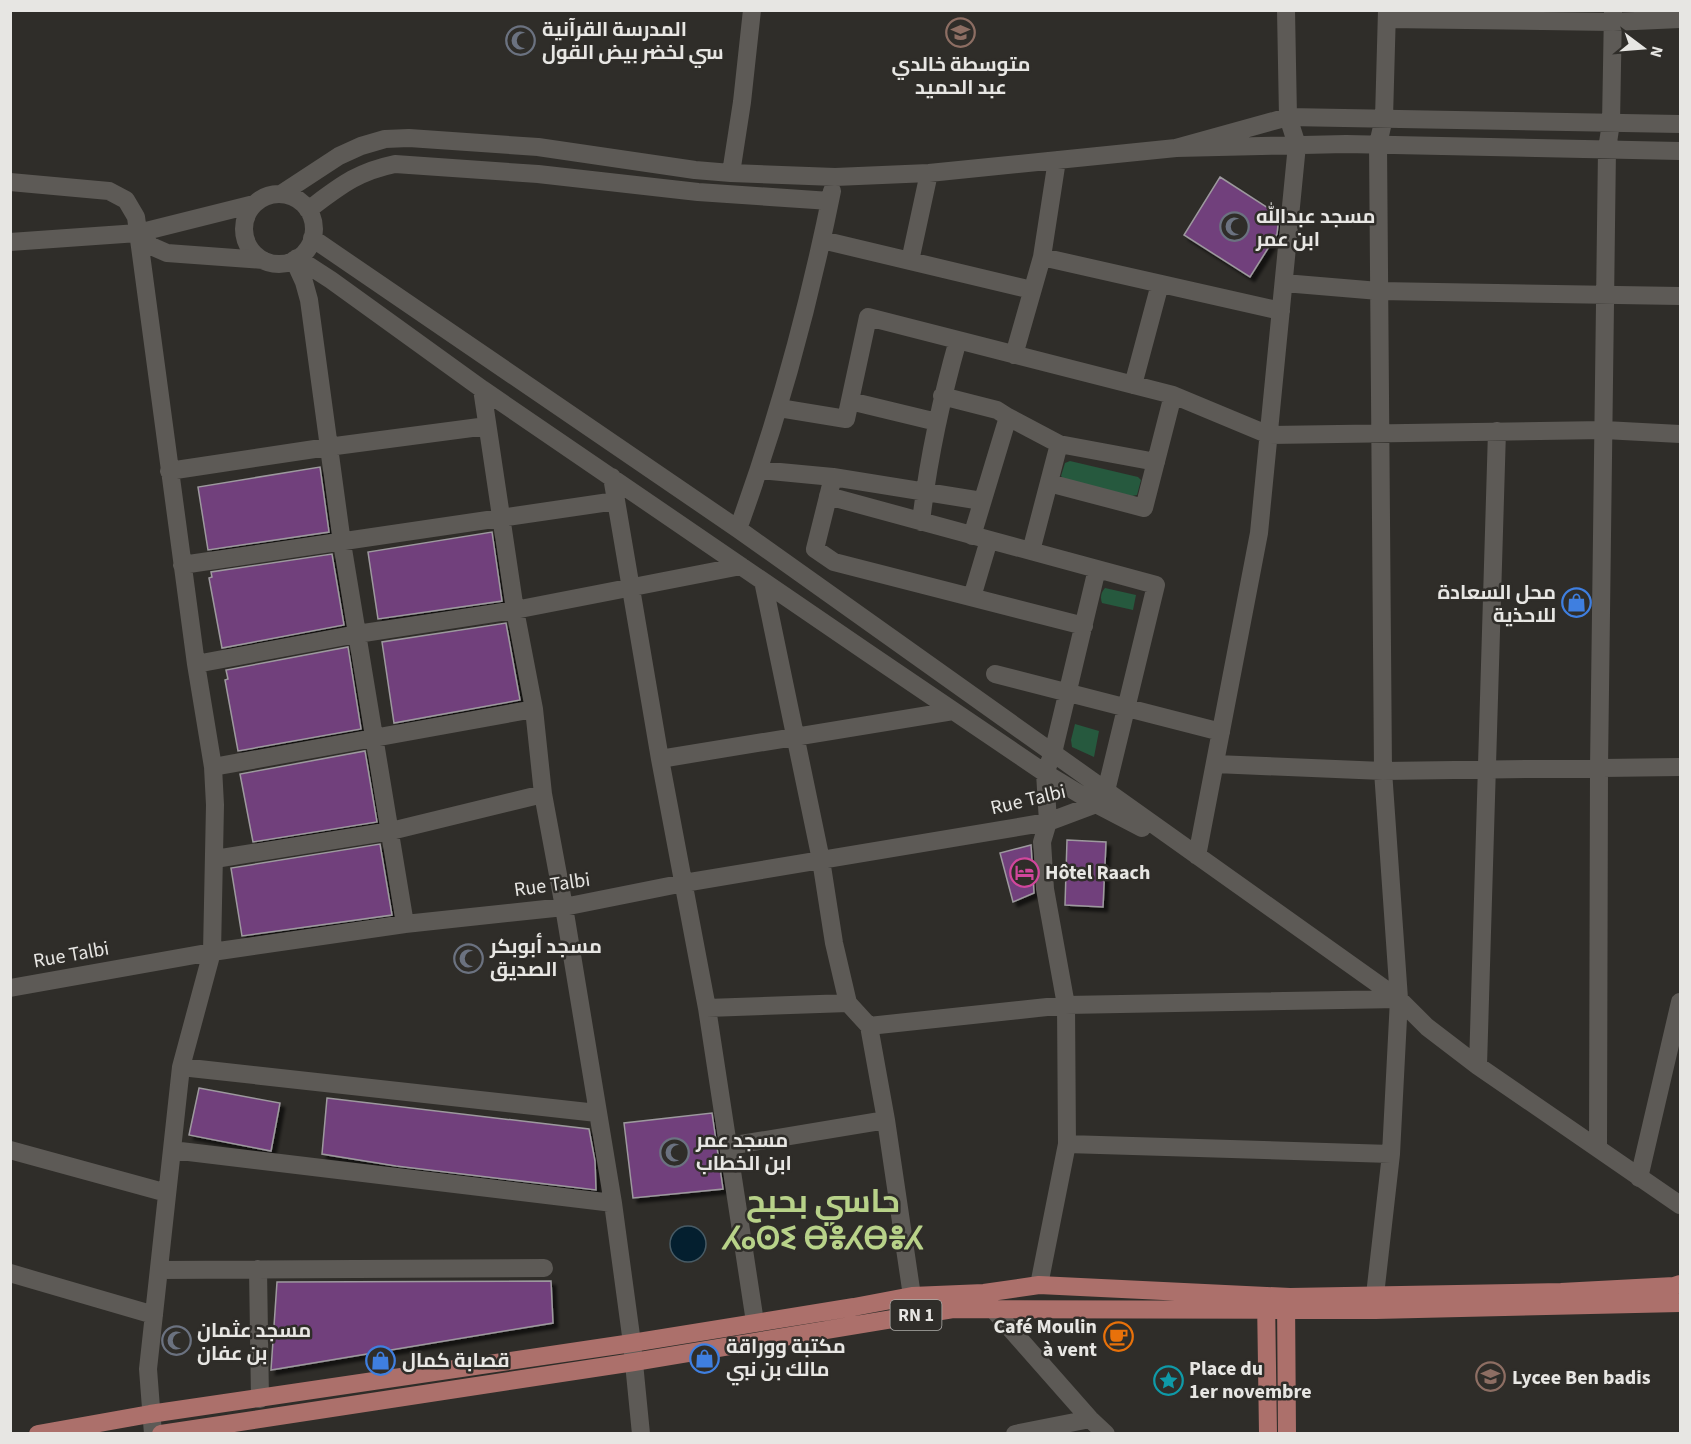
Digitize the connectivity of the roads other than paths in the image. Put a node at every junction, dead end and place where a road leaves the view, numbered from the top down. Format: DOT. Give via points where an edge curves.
graph roads {
  1 [pos="752,10"];
  2 [pos="1286,10"];
  3 [pos="1387,15"];
  4 [pos="1613,16"];
  5 [pos="1680,19"];
  6 [pos="1288,117"];
  7 [pos="1384,118"];
  8 [pos="1611,123"];
  9 [pos="1680,124"];
  10 [pos="1378,144"];
  11 [pos="1298,145"];
  12 [pos="1176,148"];
  13 [pos="1607,149"];
  14 [pos="1680,151"];
  15 [pos="1057,160"];
  16 [pos="929,172"];
  17 [pos="731,173"];
  18 [pos="835,177"];
  19 [pos="10,182"];
  20 [pos="281,194"];
  21 [pos="830,201"];
  22 [pos="254,204"];
  23 [pos="308,210"];
  24 [pos="138,233"];
  25 [pos="312,238"];
  26 [pos="822,240"];
  27 [pos="10,242"];
  28 [pos="1042,257"];
  29 [pos="295,259"];
  30 [pos="263,260"];
  31 [pos="910,261"];
  32 [pos="331,280"];
  33 [pos="1284,283"];
  34 [pos="1160,284"];
  35 [pos="1032,290"];
  36 [pos="1379,291"];
  37 [pos="1605,296"];
  38 [pos="1680,296"];
  39 [pos="309,300"];
  40 [pos="1281,311"];
  41 [pos="958,340"];
  42 [pos="1014,355"];
  43 [pos="1133,385"];
  44 [pos="482,389"];
  45 [pos="1173,395"];
  46 [pos="942,396"];
  47 [pos="850,401"];
  48 [pos="778,408"];
  49 [pos="1008,417"];
  50 [pos="937,422"];
  51 [pos="488,426"];
  52 [pos="1604,430"];
  53 [pos="1497,431"];
  54 [pos="1380,433"];
  55 [pos="1680,434"];
  56 [pos="1269,435"];
  57 [pos="1059,444"];
  58 [pos="328,447"];
  59 [pos="1156,462"];
  60 [pos="760,470"];
  61 [pos="169,471"];
  62 [pos="612,477"];
  63 [pos="834,477"];
  64 [pos="1048,483"];
  65 [pos="924,491"];
  66 [pos="828,496"];
  67 [pos="616,501"];
  68 [pos="982,501"];
  69 [pos="501,519"];
  70 [pos="921,522"];
  71 [pos="738,529"];
  72 [pos="981,538"];
  73 [pos="342,543"];
  74 [pos="1031,552"];
  75 [pos="182,566"];
  76 [pos="741,566"];
  77 [pos="1097,569"];
  78 [pos="763,581"];
  79 [pos="631,589"];
  80 [pos="972,597"];
  81 [pos="515,610"];
  82 [pos="1084,626"];
  83 [pos="357,634"];
  84 [pos="196,664"];
  85 [pos="995,674"];
  86 [pos="1068,692"];
  87 [pos="1126,707"];
  88 [pos="534,709"];
  89 [pos="953,711"];
  90 [pos="1221,732"];
  91 [pos="375,736"];
  92 [pos="795,737"];
  93 [pos="1053,753"];
  94 [pos="660,759"];
  95 [pos="1215,764"];
  96 [pos="213,767"];
  97 [pos="1680,767"];
  98 [pos="1599,768"];
  99 [pos="1487,770"];
  100 [pos="1383,771"];
  101 [pos="1045,773"];
  102 [pos="543,794"];
  103 [pos="1101,798"];
  104 [pos="1048,822"];
  105 [pos="391,831"];
  106 [pos="1197,856"];
  107 [pos="215,859"];
  108 [pos="821,860"];
  109 [pos="684,883"];
  110 [pos="564,907"];
  111 [pos="405,924"];
  112 [pos="212,952"];
  113 [pos="10,988"];
  114 [pos="1399,999"];
  115 [pos="1680,1002"];
  116 [pos="848,1003"];
  117 [pos="1066,1005"];
  118 [pos="707,1008"];
  119 [pos="869,1026"];
  120 [pos="1478,1066"];
  121 [pos="182,1067"];
  122 [pos="597,1113"];
  123 [pos="886,1120"];
  124 [pos="1067,1144"];
  125 [pos="729,1146"];
  126 [pos="1598,1148"];
  127 [pos="10,1150"];
  128 [pos="172,1150"];
  129 [pos="1391,1154"];
  130 [pos="1639,1178"];
  131 [pos="167,1193"];
  132 [pos="613,1203"];
  133 [pos="1680,1205"];
  134 [pos="544,1268"];
  135 [pos="258,1269"];
  136 [pos="159,1270"];
  137 [pos="10,1274"];
  138 [pos="1680,1284"];
  139 [pos="1039,1285"];
  140 [pos="912,1296"];
  141 [pos="1266,1302"];
  142 [pos="1375,1302"];
  143 [pos="1286,1303"];
  144 [pos="1680,1303"];
  145 [pos="992,1308"];
  146 [pos="154,1315"];
  147 [pos="755,1322"];
  148 [pos="632,1343"];
  149 [pos="634,1362"];
  150 [pos="260,1399"];
  151 [pos="150,1414"];
  152 [pos="1090,1419"];
  153 [pos="38,1434"];
  154 [pos="153,1434"];
  155 [pos="161,1434"];
  156 [pos="641,1434"];
  157 [pos="1015,1434"];
  158 [pos="1106,1434"];
  159 [pos="1268,1434"];
  160 [pos="1287,1434"];
  1 -- 17 [label="street"];
  2 -- 6 [label="street"];
  3 -- 4 [label="street"];
  3 -- 7 [label="street"];
  4 -- 5 [label="street"];
  4 -- 8 [label="street"];
  6 -- 7 [label="street"];
  6 -- 11 [label="street"];
  6 -- 12 [label="street"];
  7 -- 8 [label="street"];
  7 -- 10 [label="street"];
  8 -- 9 [label="street"];
  8 -- 13 [label="street"];
  10 -- 11 [label="street"];
  10 -- 13 [label="street"];
  10 -- 36 [label="street"];
  11 -- 12 [label="street"];
  11 -- 33 [label="street"];
  12 -- 15 [label="street"];
  13 -- 14 [label="street"];
  13 -- 37 [label="street"];
  15 -- 16 [label="street"];
  15 -- 28 [label="street"];
  16 -- 18 [label="street"];
  16 -- 31 [label="street"];
  17 -- 18 [label="street"];
  17 -- 20 [label="street" via="538,147 401,139 361,146 339,156"];
  18 -- 21 [label="street"];
  19 -- 24 [label="street" via="109,190 132,208"];
  20 -- 22 [label="street" via="266,196"];
  20 -- 23 [label="street" via="296,199"];
  21 -- 23 [label="street" via="395,165 351,178"];
  21 -- 26 [label="street"];
  22 -- 24 [label="street"];
  22 -- 30 [label="street" via="244,230 250,247"];
  23 -- 25 [label="street" via="313,223"];
  24 -- 27 [label="street"];
  24 -- 30 [label="street" via="151,246 166,253"];
  24 -- 61 [label="street"];
  25 -- 29 [label="street"];
  25 -- 71 [label="street"];
  26 -- 31 [label="street"];
  26 -- 48 [label="street"];
  28 -- 34 [label="street"];
  28 -- 35 [label="street"];
  29 -- 30 [label="street" via="278,264"];
  29 -- 32 [label="street"];
  29 -- 39 [label="street"];
  31 -- 35 [label="street"];
  32 -- 39 [label="street" via="317,286"];
  32 -- 44 [label="street"];
  33 -- 36 [label="street"];
  33 -- 40 [label="street"];
  34 -- 40 [label="street"];
  34 -- 43 [label="street"];
  35 -- 42 [label="street"];
  36 -- 37 [label="street"];
  36 -- 54 [label="street"];
  37 -- 38 [label="street"];
  37 -- 52 [label="street"];
  39 -- 58 [label="street"];
  40 -- 56 [label="street"];
  41 -- 42 [label="street"];
  41 -- 46 [label="street"];
  41 -- 47 [label="street" via="868,317"];
  42 -- 43 [label="street"];
  43 -- 45 [label="street"];
  44 -- 51 [label="street"];
  44 -- 62 [label="street"];
  45 -- 56 [label="street"];
  45 -- 59 [label="street"];
  46 -- 49 [label="street" via="997,410"];
  46 -- 50 [label="street"];
  47 -- 48 [label="street" via="846,419"];
  47 -- 50 [label="street"];
  48 -- 60 [label="street"];
  49 -- 57 [label="street"];
  49 -- 68 [label="street"];
  50 -- 65 [label="street"];
  51 -- 58 [label="street"];
  51 -- 69 [label="street"];
  52 -- 53 [label="street"];
  52 -- 55 [label="street"];
  52 -- 98 [label="street"];
  53 -- 54 [label="street"];
  53 -- 99 [label="street"];
  54 -- 56 [label="street"];
  54 -- 100 [label="street"];
  56 -- 90 [label="street" via="1259,532"];
  57 -- 59 [label="street"];
  57 -- 64 [label="street"];
  58 -- 61 [label="street"];
  58 -- 73 [label="street"];
  59 -- 64 [label="street" via="1144,508"];
  60 -- 63 [label="street"];
  60 -- 71 [label="street"];
  61 -- 75 [label="street"];
  62 -- 67 [label="street"];
  62 -- 76 [label="street"];
  63 -- 65 [label="street"];
  63 -- 66 [label="street"];
  64 -- 74 [label="street"];
  65 -- 68 [label="street"];
  65 -- 70 [label="street"];
  66 -- 70 [label="street"];
  66 -- 80 [label="street" via="815,549 834,562"];
  67 -- 69 [label="street"];
  67 -- 79 [label="street"];
  68 -- 72 [label="street"];
  69 -- 73 [label="street"];
  69 -- 81 [label="street"];
  70 -- 72 [label="street"];
  71 -- 93 [label="street"];
  72 -- 74 [label="street"];
  72 -- 80 [label="street"];
  73 -- 75 [label="street"];
  73 -- 83 [label="street"];
  74 -- 77 [label="street"];
  75 -- 84 [label="street"];
  76 -- 78 [label="street"];
  76 -- 79 [label="street"];
  77 -- 82 [label="street"];
  77 -- 87 [label="street" via="1156,585"];
  78 -- 89 [label="street"];
  78 -- 92 [label="street"];
  79 -- 81 [label="street"];
  79 -- 94 [label="street"];
  80 -- 82 [label="street"];
  81 -- 83 [label="street"];
  81 -- 88 [label="street"];
  82 -- 86 [label="street"];
  83 -- 84 [label="street"];
  83 -- 91 [label="street"];
  84 -- 96 [label="street"];
  85 -- 86 [label="street"];
  86 -- 87 [label="street"];
  86 -- 93 [label="street"];
  87 -- 90 [label="street"];
  87 -- 103 [label="street"];
  88 -- 91 [label="street"];
  88 -- 102 [label="street"];
  89 -- 92 [label="street"];
  89 -- 101 [label="street"];
  90 -- 95 [label="street"];
  91 -- 96 [label="street"];
  91 -- 105 [label="street"];
  92 -- 94 [label="street"];
  92 -- 108 [label="street"];
  93 -- 101 [label="street"];
  93 -- 103 [label="street"];
  94 -- 109 [label="street"];
  95 -- 100 [label="street"];
  95 -- 106 [label="street"];
  96 -- 107 [label="street"];
  97 -- 98 [label="street"];
  98 -- 99 [label="street"];
  98 -- 126 [label="street"];
  99 -- 100 [label="street"];
  99 -- 120 [label="street"];
  100 -- 114 [label="street"];
  101 -- 103 [label="street"];
  101 -- 104 [label="street"];
  102 -- 105 [label="street"];
  102 -- 110 [label="street"];
  103 -- 104 [label="street, Rue Talbi"];
  103 -- 106 [label="street"];
  104 -- 108 [label="street, Rue Talbi"];
  104 -- 117 [label="street" via="1042,842 1045,889"];
  105 -- 107 [label="street"];
  105 -- 111 [label="street"];
  106 -- 114 [label="street"];
  107 -- 112 [label="street"];
  108 -- 109 [label="street, Rue Talbi"];
  108 -- 116 [label="street"];
  109 -- 110 [label="street, Rue Talbi"];
  109 -- 118 [label="street"];
  110 -- 111 [label="street, Rue Talbi"];
  110 -- 122 [label="street"];
  111 -- 112 [label="street, Rue Talbi"];
  112 -- 113 [label="street, Rue Talbi"];
  112 -- 121 [label="street"];
  114 -- 117 [label="street"];
  114 -- 120 [label="street" via="1427,1027"];
  114 -- 129 [label="street"];
  115 -- 130 [label="street"];
  116 -- 118 [label="street"];
  116 -- 119 [label="street"];
  117 -- 119 [label="street"];
  117 -- 124 [label="street"];
  118 -- 125 [label="street"];
  119 -- 123 [label="street"];
  120 -- 126 [label="street"];
  121 -- 122 [label="street"];
  121 -- 128 [label="street"];
  122 -- 132 [label="street"];
  123 -- 125 [label="street"];
  123 -- 140 [label="street"];
  124 -- 129 [label="street"];
  124 -- 139 [label="street"];
  125 -- 147 [label="street"];
  126 -- 130 [label="street"];
  127 -- 131 [label="street"];
  128 -- 131 [label="street"];
  128 -- 132 [label="street"];
  129 -- 142 [label="street"];
  130 -- 133 [label="street"];
  131 -- 136 [label="street"];
  132 -- 148 [label="street"];
  134 -- 135 [label="street"];
  135 -- 136 [label="street"];
  135 -- 150 [label="street"];
  136 -- 146 [label="street"];
  137 -- 146 [label="street"];
  138 -- 142 [label="main road, RN 1"];
  139 -- 140 [label="main road, RN 1" via="984,1293"];
  139 -- 141 [label="main road, RN 1"];
  140 -- 147 [label="main road, RN 1"];
  141 -- 143 [label="main road, RN 1"];
  141 -- 145 [label="main road, RN 1"];
  141 -- 159 [label="main road"];
  142 -- 143 [label="main road, RN 1"];
  142 -- 144 [label="main road, RN 1"];
  143 -- 160 [label="main road"];
  145 -- 149 [label="main road, RN 1" via="953,1309"];
  145 -- 152 [label="street"];
  146 -- 151 [label="street" via="148,1369"];
  147 -- 148 [label="main road, RN 1"];
  148 -- 149 [label="street"];
  148 -- 150 [label="main road, RN 1"];
  149 -- 155 [label="main road, RN 1"];
  149 -- 156 [label="street"];
  150 -- 151 [label="main road, RN 1"];
  151 -- 153 [label="main road, RN 1"];
  151 -- 154 [label="street"];
  152 -- 157 [label="street"];
  152 -- 158 [label="street"];
}
